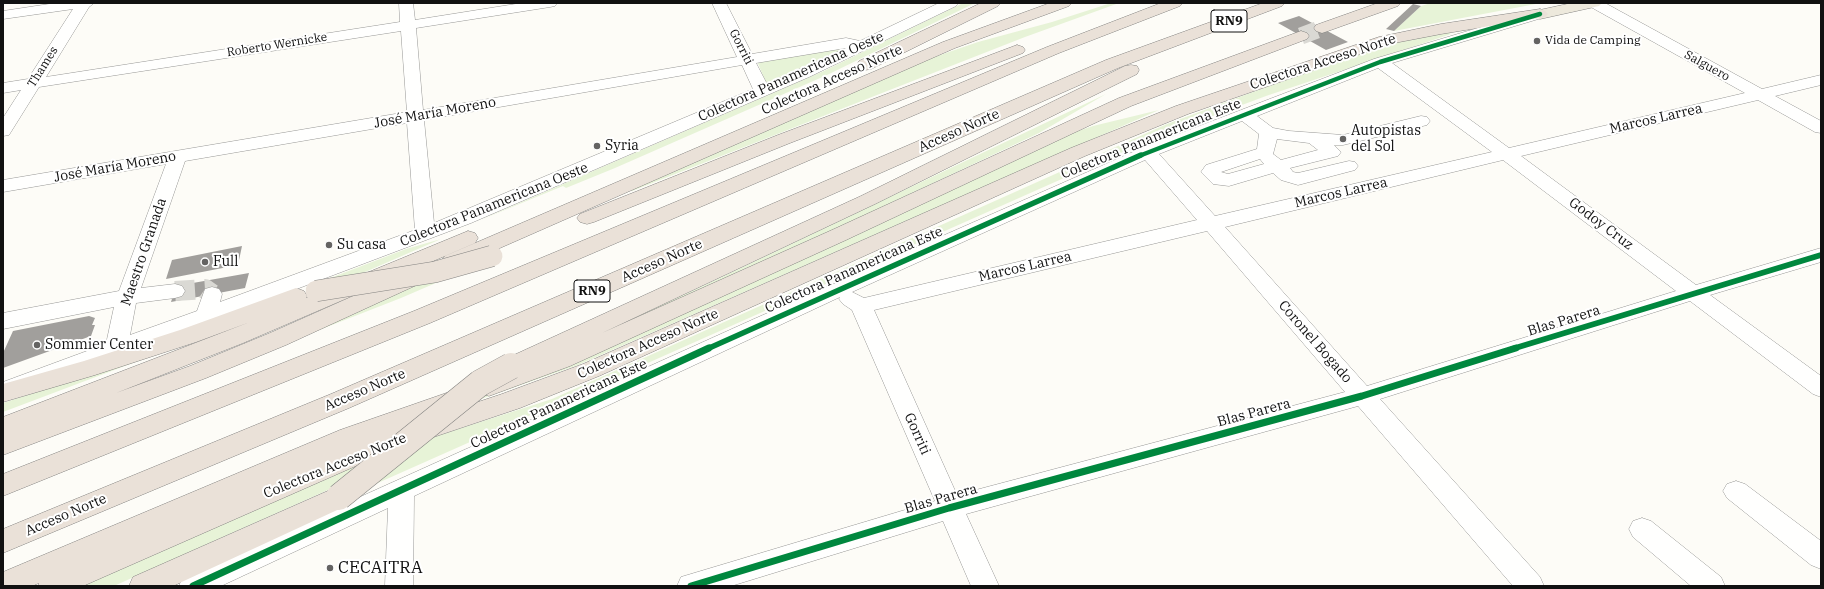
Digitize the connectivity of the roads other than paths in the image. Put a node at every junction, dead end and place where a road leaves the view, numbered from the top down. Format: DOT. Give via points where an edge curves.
graph roads {
  1 [pos="84,3"];
  2 [pos="87,3"];
  3 [pos="406,3"];
  4 [pos="550,3"];
  5 [pos="718,3"];
  6 [pos="951,3"];
  7 [pos="993,3"];
  8 [pos="1064,3"];
  9 [pos="1171,3"];
  10 [pos="1175,3"];
  11 [pos="1277,3"];
  12 [pos="1373,3"];
  13 [pos="1393,3"];
  14 [pos="1594,3"];
  15 [pos="39,7"];
  16 [pos="1540,14"];
  17 [pos="3,15"];
  18 [pos="1350,18"];
  19 [pos="408,25"];
  20 [pos="1180,39"];
  21 [pos="867,44"];
  22 [pos="748,60"];
  23 [pos="1380,62"];
  24 [pos="1821,80"];
  25 [pos="33,83"];
  26 [pos="3,88"];
  27 [pos="762,91"];
  28 [pos="1760,95"];
  29 [pos="1244,114"];
  30 [pos="414,116"];
  31 [pos="1421,121"];
  32 [pos="1821,128"];
  33 [pos="3,131"];
  34 [pos="1268,132"];
  35 [pos="1314,138"];
  36 [pos="1148,152"];
  37 [pos="1265,152"];
  38 [pos="1332,152"];
  39 [pos="1506,154"];
  40 [pos="177,157"];
  41 [pos="1277,166"];
  42 [pos="3,186"];
  43 [pos="1211,223"];
  44 [pos="425,234"];
  45 [pos="1821,255"];
  46 [pos="838,290"];
  47 [pos="175,291"];
  48 [pos="1693,293"];
  49 [pos="212,294"];
  50 [pos="127,297"];
  51 [pos="861,306"];
  52 [pos="206,316"];
  53 [pos="3,321"];
  54 [pos="116,348"];
  55 [pos="1821,388"];
  56 [pos="3,392"];
  57 [pos="1362,396"];
  58 [pos="3,427"];
  59 [pos="3,445"];
  60 [pos="3,485"];
  61 [pos="402,490"];
  62 [pos="1736,491"];
  63 [pos="949,508"];
  64 [pos="1642,529"];
  65 [pos="3,541"];
  66 [pos="1821,557"];
  67 [pos="3,585"];
  68 [pos="52,586"];
  69 [pos="143,586"];
  70 [pos="193,586"];
  71 [pos="399,586"];
  72 [pos="691,586"];
  73 [pos="985,586"];
  74 [pos="1530,586"];
  75 [pos="1711,586"];
  1 -- 2 [label="street"];
  1 -- 15 [label="street"];
  1 -- 25 [label="street, Thames"];
  3 -- 19 [label="street"];
  4 -- 19 [label="street, Roberto Wernicke"];
  5 -- 22 [label="street, Gorriti"];
  6 -- 21 [label="street, Colectora Panamericana Oeste"];
  7 -- 58 [label="highway, Colectora Acceso Norte" via="887,55 624,171 235,337"];
  8 -- 59 [label="highway" via="942,48 278,339 198,372"];
  9 -- 56 [label="highway, bridge" via="1030,45 777,142 492,256 435,272 316,291 87,369"];
  10 -- 60 [label="highway" via="1053,50 422,318"];
  11 -- 20 [label="highway, Acceso Norte / RN9"];
  12 -- 18 [label="highway"];
  13 -- 18 [label="highway"];
  14 -- 16 [label="main road, Colectora Panamericana Este"];
  14 -- 28 [label="street, Salguero"];
  15 -- 17 [label="street"];
  16 -- 23 [label="street, Colectora Panamericana Este"];
  16 -- 68 [label="highway, Colectora Acceso Norte" via="1442,28 1385,40 1182,110 1078,152 591,370 511,401 374,447"];
  18 -- 67 [label="highway" via="1125,102 562,360 349,437"];
  19 -- 25 [label="street, Roberto Wernicke"];
  19 -- 30 [label="street"];
  20 -- 65 [label="highway, Acceso Norte / RN9" via="1112,64 340,401"];
  20 -- 69 [label="highway, bridge" via="1129,72 1052,111 868,200 511,366 480,383 339,497"];
  21 -- 22 [label="street, José María Moreno" via="846,44"];
  21 -- 27 [label="street, Colectora Panamericana Oeste"];
  22 -- 27 [label="street, Gorriti"];
  22 -- 30 [label="street, José María Moreno"];
  23 -- 29 [label="street, Colectora Panamericana Este"];
  23 -- 39 [label="street, Godoy Cruz"];
  24 -- 28 [label="street, Marcos Larrea"];
  25 -- 26 [label="street, Roberto Wernicke"];
  25 -- 33 [label="street, Thames"];
  27 -- 44 [label="street, Colectora Panamericana Oeste" via="625,152"];
  28 -- 32 [label="street, Salguero"];
  28 -- 39 [label="street, Marcos Larrea"];
  29 -- 34 [label="street"];
  29 -- 36 [label="street, Colectora Panamericana Este"];
  30 -- 40 [label="street, José María Moreno"];
  30 -- 44 [label="street"];
  31 -- 35 [label="street" via="1342,140"];
  34 -- 35 [label="street"];
  34 -- 37 [label="street"];
  35 -- 38 [label="street"];
  36 -- 43 [label="street, Coronel Bogado"];
  36 -- 46 [label="street, Colectora Panamericana Este"];
  37 -- 41 [label="street"];
  37 -- 41 [label="street" via="1212,168 1210,172 1225,181"];
  38 -- 41 [label="street"];
  38 -- 41 [label="street" via="1355,171 1298,179 1287,176"];
  39 -- 43 [label="street, Marcos Larrea"];
  39 -- 48 [label="street, Godoy Cruz"];
  40 -- 42 [label="street, José María Moreno"];
  40 -- 50 [label="street, Maestro Granada"];
  43 -- 51 [label="street, Marcos Larrea"];
  43 -- 57 [label="street, Coronel Bogado"];
  44 -- 52 [label="street, Colectora Panamericana Oeste"];
  45 -- 48 [label="street, Blas Parera"];
  46 -- 51 [label="street"];
  46 -- 61 [label="street, Colectora Panamericana Este"];
  47 -- 50 [label="street"];
  48 -- 55 [label="street, Godoy Cruz"];
  48 -- 57 [label="street, Blas Parera"];
  49 -- 52 [label="street"];
  50 -- 53 [label="street"];
  50 -- 54 [label="street, Maestro Granada"];
  51 -- 63 [label="street, Gorriti"];
  52 -- 54 [label="street, Colectora Panamericana Oeste"];
  54 -- 56 [label="street, Colectora Panamericana Oeste"];
  57 -- 63 [label="street, Blas Parera"];
  57 -- 74 [label="street, Coronel Bogado"];
  61 -- 70 [label="street, Colectora Panamericana Este"];
  61 -- 71 [label="street"];
  62 -- 66 [label="street"];
  63 -- 72 [label="street, Blas Parera"];
  63 -- 73 [label="street, Gorriti"];
  64 -- 75 [label="street"];
}
